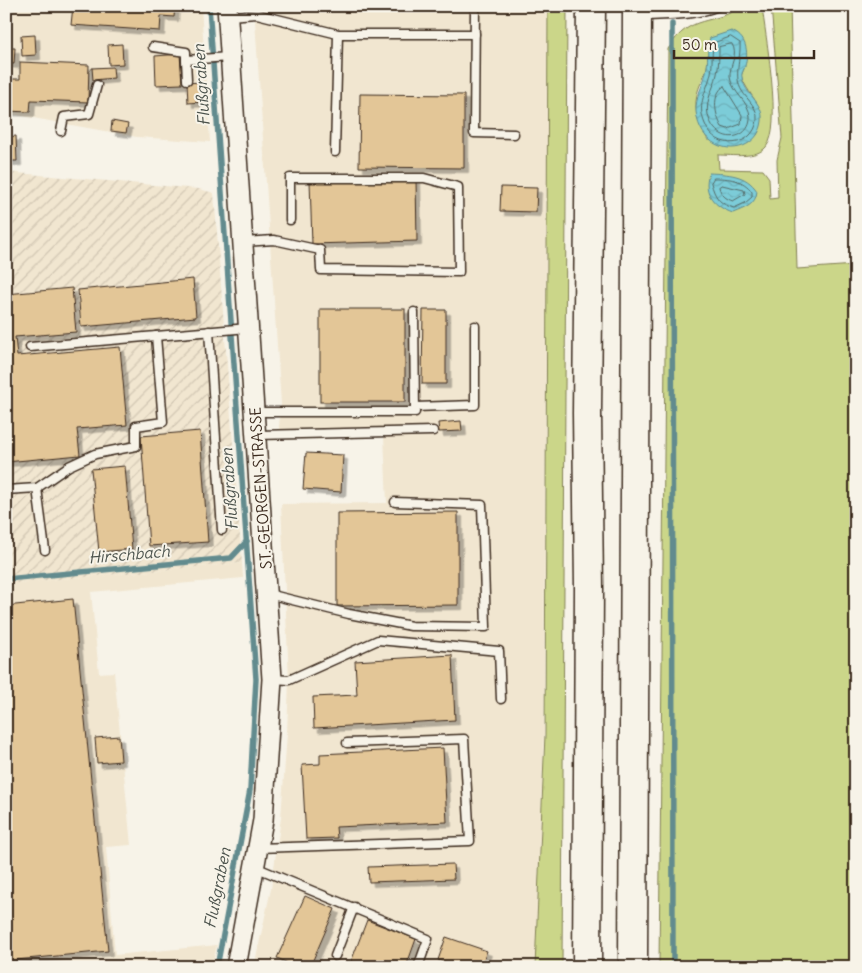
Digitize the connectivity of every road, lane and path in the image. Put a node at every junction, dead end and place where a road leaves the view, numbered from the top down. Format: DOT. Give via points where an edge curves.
graph roads {
  1 [pos="475,6"];
  2 [pos="591,6"];
  3 [pos="718,6"];
  4 [pos="228,11"];
  5 [pos="637,11"];
  6 [pos="338,34"];
  7 [pos="475,34"];
  8 [pos="153,47"];
  9 [pos="225,58"];
  10 [pos="186,60"];
  11 [pos="188,80"];
  12 [pos="98,85"];
  13 [pos="61,131"];
  14 [pos="514,134"];
  15 [pos="335,152"];
  16 [pos="290,220"];
  17 [pos="244,242"];
  18 [pos="414,312"];
  19 [pos="475,326"];
  20 [pos="245,328"];
  21 [pos="209,331"];
  22 [pos="156,336"];
  23 [pos="30,347"];
  24 [pos="415,407"];
  25 [pos="256,412"];
  26 [pos="433,431"];
  27 [pos="258,435"];
  28 [pos="37,488"];
  29 [pos="6,490"];
  30 [pos="395,502"];
  31 [pos="222,530"];
  32 [pos="45,550"];
  33 [pos="268,594"];
  34 [pos="272,679"];
  35 [pos="501,700"];
  36 [pos="347,743"];
  37 [pos="258,848"];
  38 [pos="254,867"];
  39 [pos="354,907"];
  40 [pos="335,956"];
  41 [pos="236,967"];
  42 [pos="418,967"];
  43 [pos="587,967"];
  44 [pos="633,967"];
  1 -- 7 [label="lane"];
  2 -- 43 [label="highway"];
  3 -- 5 [label="lane" via="708,11 681,14"];
  4 -- 6 [label="lane" via="257,14"];
  4 -- 9 [label="street, ST.-GEORGEN-STRASSE"];
  5 -- 44 [label="highway"];
  6 -- 7 [label="lane"];
  6 -- 15 [label="lane"];
  7 -- 14 [label="lane" via="474,133"];
  8 -- 10 [label="lane" via="186,52"];
  9 -- 10 [label="lane"];
  9 -- 17 [label="street, ST.-GEORGEN-STRASSE"];
  10 -- 11 [label="lane"];
  12 -- 13 [label="lane" via="89,114 64,117"];
  16 -- 17 [label="lane" via="290,178 424,178 458,187 459,272 321,270 320,250 274,240"];
  17 -- 20 [label="street, ST.-GEORGEN-STRASSE"];
  18 -- 24 [label="lane"];
  19 -- 24 [label="lane" via="475,405"];
  20 -- 21 [label="lane"];
  20 -- 25 [label="street, ST.-GEORGEN-STRASSE"];
  21 -- 22 [label="lane"];
  21 -- 31 [label="lane"];
  22 -- 23 [label="lane"];
  22 -- 28 [label="lane" via="163,422 136,426 136,446 95,454 69,466"];
  24 -- 25 [label="lane" via="415,412"];
  25 -- 27 [label="street, ST.-GEORGEN-STRASSE"];
  26 -- 27 [label="lane"];
  27 -- 33 [label="street, ST.-GEORGEN-STRASSE"];
  28 -- 29 [label="lane"];
  28 -- 32 [label="lane"];
  30 -- 33 [label="lane" via="482,505 486,627 412,626"];
  33 -- 34 [label="street, ST.-GEORGEN-STRASSE"];
  34 -- 35 [label="lane" via="289,680 378,640 499,651"];
  34 -- 37 [label="street, ST.-GEORGEN-STRASSE" via="266,789"];
  36 -- 37 [label="lane" via="464,739 470,841"];
  37 -- 38 [label="street, ST.-GEORGEN-STRASSE"];
  38 -- 39 [label="lane"];
  38 -- 41 [label="street, ST.-GEORGEN-STRASSE"];
  39 -- 40 [label="lane"];
  39 -- 42 [label="lane" via="428,939"];
}
